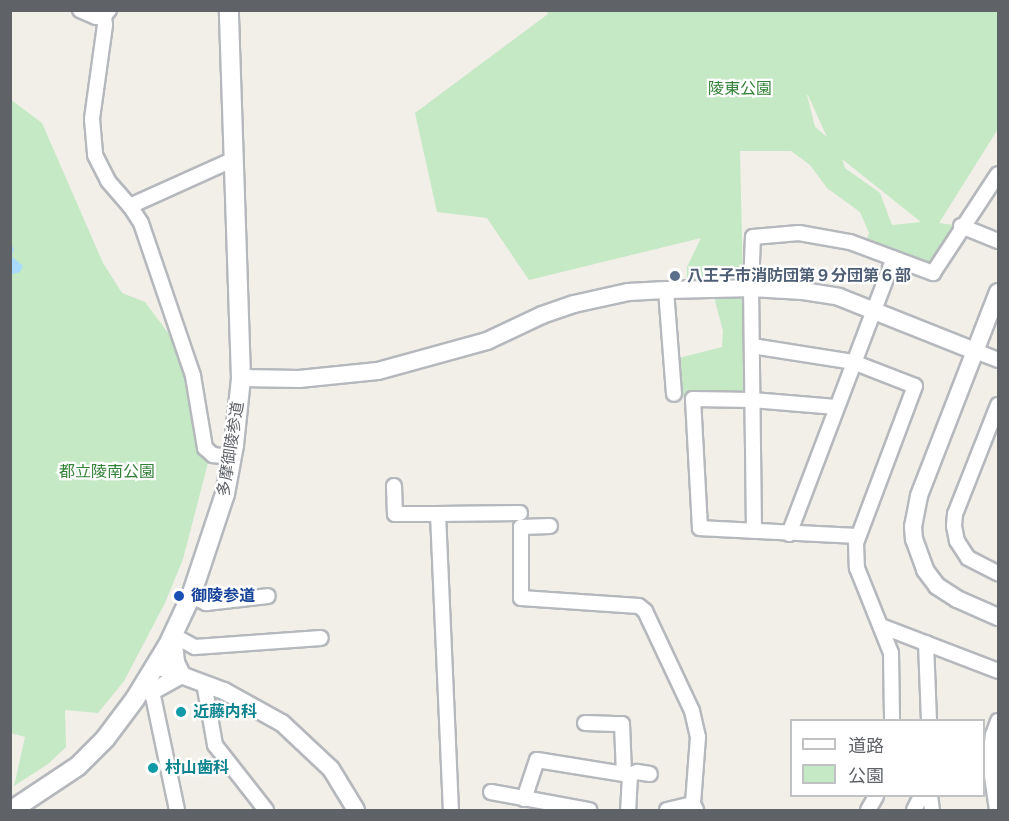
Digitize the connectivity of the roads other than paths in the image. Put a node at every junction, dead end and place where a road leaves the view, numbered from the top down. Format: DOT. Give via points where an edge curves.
graph roads {
  1 [pos="80,10"];
  2 [pos="229,10"];
  3 [pos="106,14"];
  4 [pos="234,159"];
  5 [pos="999,174"];
  6 [pos="130,206"];
  7 [pos="961,226"];
  8 [pos="999,241"];
  9 [pos="894,258"];
  10 [pos="751,288"];
  11 [pos="666,290"];
  12 [pos="999,292"];
  13 [pos="872,310"];
  14 [pos="752,346"];
  15 [pos="975,351"];
  16 [pos="999,360"];
  17 [pos="853,362"];
  18 [pos="241,378"];
  19 [pos="674,394"];
  20 [pos="752,400"];
  21 [pos="999,405"];
  22 [pos="836,407"];
  23 [pos="232,457"];
  24 [pos="394,486"];
  25 [pos="520,513"];
  26 [pos="438,514"];
  27 [pos="550,526"];
  28 [pos="754,531"];
  29 [pos="789,534"];
  30 [pos="856,536"];
  31 [pos="997,569"];
  32 [pos="190,596"];
  33 [pos="268,596"];
  34 [pos="999,616"];
  35 [pos="881,626"];
  36 [pos="173,635"];
  37 [pos="320,638"];
  38 [pos="926,643"];
  39 [pos="157,666"];
  40 [pos="999,670"];
  41 [pos="182,675"];
  42 [pos="204,683"];
  43 [pos="147,690"];
  44 [pos="156,708"];
  45 [pos="128,710"];
  46 [pos="892,719"];
  47 [pos="929,719"];
  48 [pos="999,721"];
  49 [pos="585,723"];
  50 [pos="650,774"];
  51 [pos="627,775"];
  52 [pos="491,792"];
  53 [pos="524,799"];
  54 [pos="694,807"];
  55 [pos="12,810"];
  56 [pos="177,810"];
  57 [pos="266,810"];
  58 [pos="356,810"];
  59 [pos="451,810"];
  60 [pos="589,810"];
  61 [pos="628,810"];
  62 [pos="667,810"];
  63 [pos="997,810"];
  1 -- 3 [label="street" via="96,17"];
  2 -- 4 [label="main road, 多摩御陵参道"];
  3 -- 6 [label="street" via="92,119 93,147 108,181"];
  4 -- 6 [label="street"];
  4 -- 18 [label="main road, 多摩御陵参道"];
  5 -- 7 [label="street"];
  6 -- 23 [label="street" via="141,224 193,376 205,448 213,455"];
  7 -- 8 [label="street"];
  7 -- 9 [label="street" via="933,273"];
  9 -- 10 [label="street" via="850,242 799,233 753,237"];
  9 -- 13 [label="street"];
  10 -- 11 [label="street"];
  10 -- 13 [label="street" via="839,297"];
  10 -- 14 [label="street"];
  11 -- 18 [label="street" via="628,292 574,304 487,341 378,371 299,379"];
  11 -- 19 [label="street"];
  12 -- 15 [label="street"];
  13 -- 15 [label="street"];
  13 -- 17 [label="street"];
  14 -- 17 [label="street"];
  14 -- 20 [label="street"];
  15 -- 16 [label="street"];
  15 -- 34 [label="street" via="918,496 914,539 925,570 937,586"];
  17 -- 22 [label="street"];
  17 -- 30 [label="street" via="915,386"];
  18 -- 23 [label="main road, 多摩御陵参道"];
  20 -- 22 [label="street"];
  20 -- 28 [label="street"];
  20 -- 28 [label="street" via="693,399 699,528"];
  21 -- 31 [label="street" via="954,526 957,541 968,558"];
  22 -- 29 [label="street"];
  23 -- 32 [label="main road, 多摩御陵参道" via="216,528"];
  24 -- 26 [label="street" via="395,514"];
  25 -- 26 [label="street"];
  26 -- 59 [label="street"];
  27 -- 54 [label="street" via="521,527 521,598 639,606 645,611 692,711 699,737"];
  28 -- 29 [label="street"];
  29 -- 30 [label="street"];
  30 -- 35 [label="street" via="857,568"];
  32 -- 33 [label="street" via="206,603"];
  32 -- 36 [label="main road, 多摩御陵参道"];
  35 -- 38 [label="street"];
  35 -- 46 [label="street" via="891,652"];
  36 -- 37 [label="street" via="195,647"];
  36 -- 39 [label="main road, 多摩御陵参道"];
  36 -- 41 [label="street"];
  38 -- 40 [label="street"];
  38 -- 47 [label="street"];
  39 -- 41 [label="street"];
  39 -- 43 [label="main road, 多摩御陵参道"];
  41 -- 42 [label="street"];
  41 -- 43 [label="street"];
  42 -- 57 [label="street" via="215,745"];
  42 -- 58 [label="street" via="248,702 282,723 331,769"];
  43 -- 44 [label="street"];
  43 -- 45 [label="main road, 多摩御陵参道"];
  44 -- 45 [label="street"];
  44 -- 56 [label="street"];
  45 -- 55 [label="main road, 多摩御陵参道" via="78,766"];
  48 -- 63 [label="street" via="990,762"];
  49 -- 51 [label="street" via="622,724"];
  50 -- 51 [label="street"];
  51 -- 53 [label="street" via="537,760"];
  51 -- 61 [label="street"];
  52 -- 53 [label="street"];
  53 -- 60 [label="street"];
  54 -- 62 [label="street"];
}
